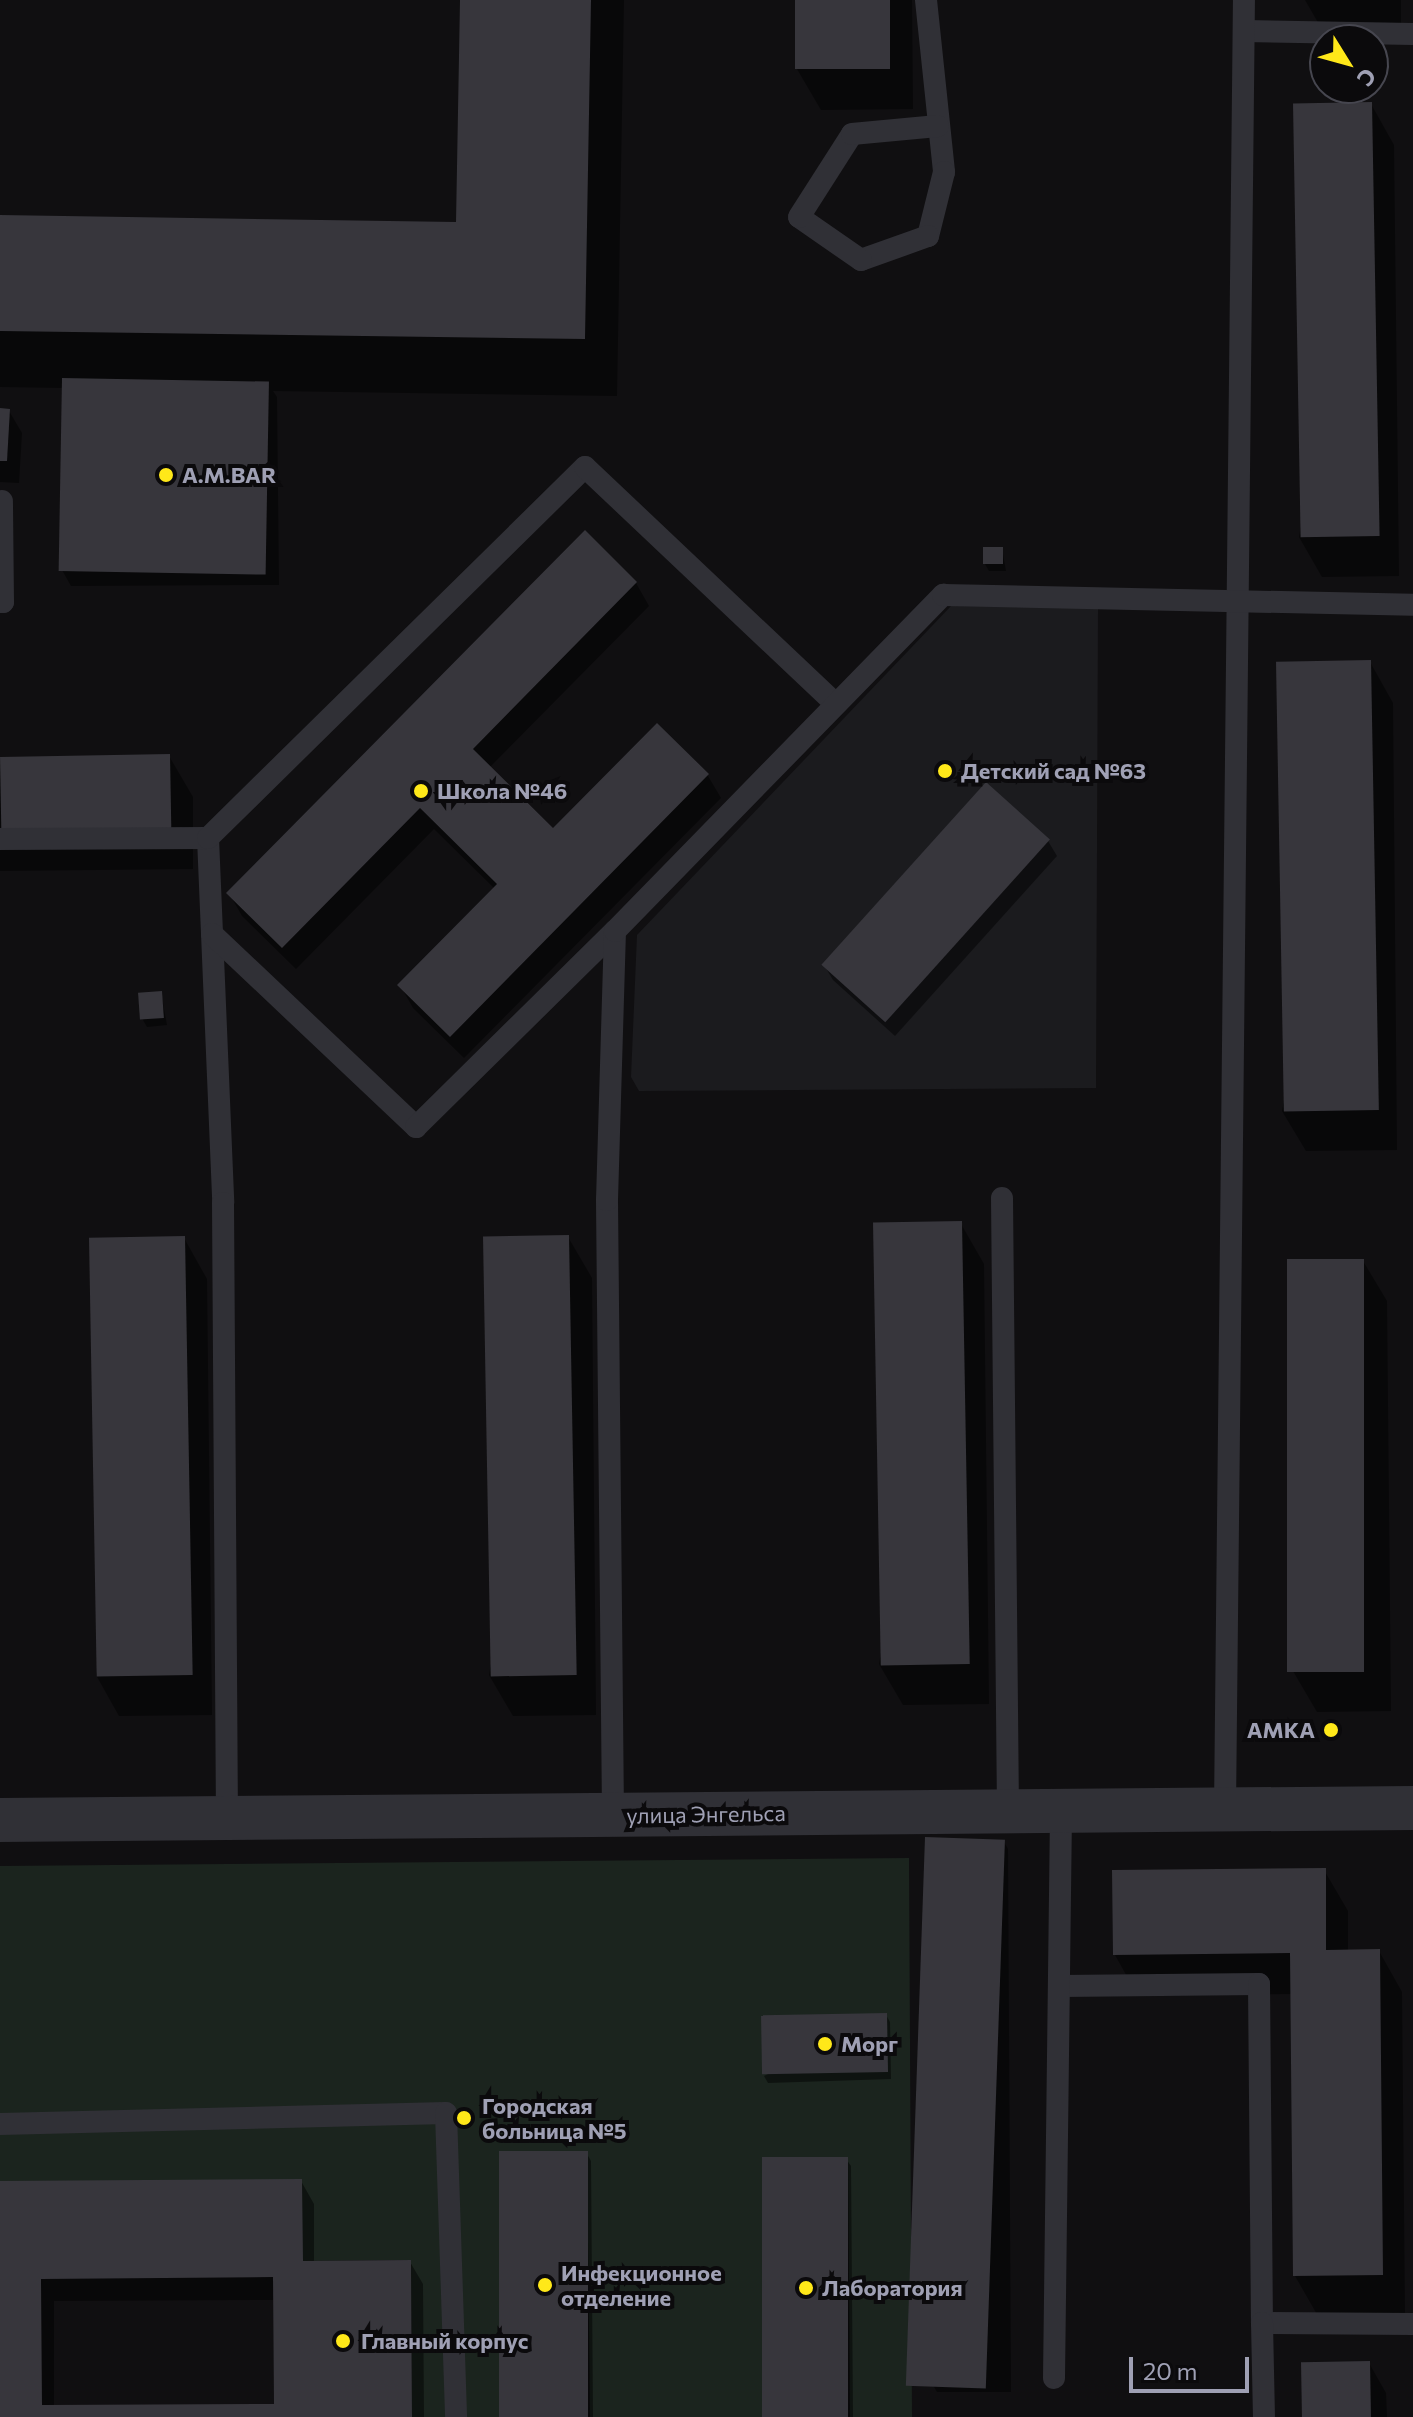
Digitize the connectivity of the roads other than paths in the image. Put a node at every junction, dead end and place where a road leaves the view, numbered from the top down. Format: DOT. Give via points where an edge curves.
graph roads {
  1 [pos="926,0"];
  2 [pos="1244,0"];
  3 [pos="1244,31"];
  4 [pos="1413,34"];
  5 [pos="938,126"];
  6 [pos="2,501"];
  7 [pos="1238,601"];
  8 [pos="0,602"];
  9 [pos="1413,605"];
  10 [pos="836,704"];
  11 [pos="208,838"];
  12 [pos="0,839"];
  13 [pos="615,931"];
  14 [pos="212,934"];
  15 [pos="1002,1198"];
  16 [pos="1413,1808"];
  17 [pos="1225,1809"];
  18 [pos="1008,1811"];
  19 [pos="1061,1811"];
  20 [pos="613,1815"];
  21 [pos="227,1818"];
  22 [pos="0,1820"];
  23 [pos="1061,1986"];
  24 [pos="0,2124"];
  25 [pos="1262,2323"];
  26 [pos="1413,2324"];
  27 [pos="1054,2378"];
  28 [pos="456,2417"];
  29 [pos="1264,2417"];
  1 -- 5 [label="lane"];
  2 -- 3 [label="lane"];
  3 -- 4 [label="lane"];
  3 -- 7 [label="lane"];
  5 -- 5 [label="lane" via="944,172 928,236 861,260 799,217 852,134"];
  6 -- 8 [label="lane"];
  7 -- 9 [label="lane"];
  7 -- 10 [label="lane" via="943,595"];
  7 -- 17 [label="lane"];
  10 -- 11 [label="lane" via="585,467"];
  10 -- 13 [label="lane"];
  11 -- 12 [label="lane"];
  11 -- 14 [label="lane"];
  13 -- 14 [label="lane" via="416,1127"];
  13 -- 20 [label="lane" via="607,1200"];
  14 -- 21 [label="lane" via="223,1203"];
  15 -- 18 [label="lane"];
  16 -- 17 [label="street, улица Энгельса"];
  17 -- 19 [label="street, улица Энгельса"];
  18 -- 19 [label="street, улица Энгельса"];
  18 -- 20 [label="street, улица Энгельса"];
  19 -- 23 [label="lane"];
  20 -- 21 [label="street, улица Энгельса"];
  21 -- 22 [label="street, улица Энгельса"];
  23 -- 25 [label="lane" via="1259,1984"];
  23 -- 27 [label="lane"];
  24 -- 28 [label="lane" via="446,2113"];
  25 -- 26 [label="lane"];
  25 -- 29 [label="lane"];
}
